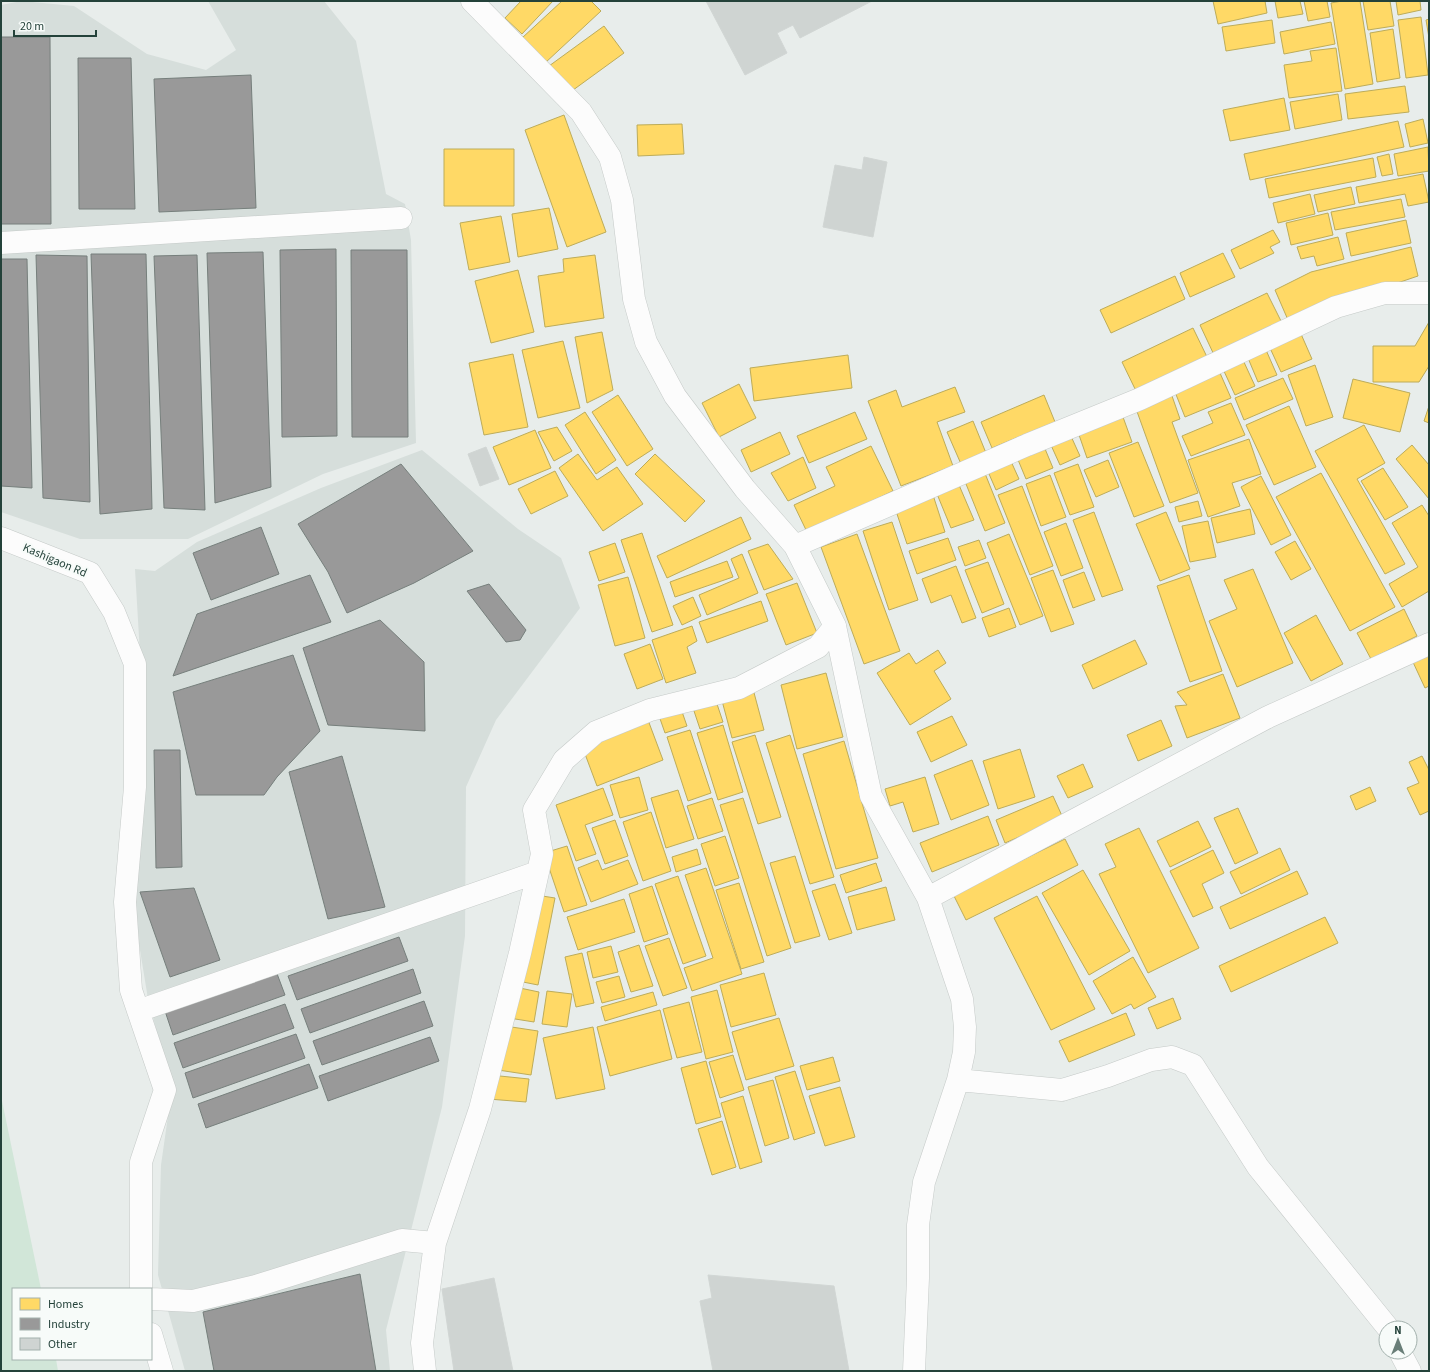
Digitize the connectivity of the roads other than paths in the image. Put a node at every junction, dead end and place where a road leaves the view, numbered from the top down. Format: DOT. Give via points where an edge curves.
graph roads {
  1 [pos="472,1"];
  2 [pos="401,218"];
  3 [pos="1,243"];
  4 [pos="1429,293"];
  5 [pos="1,538"];
  6 [pos="795,546"];
  7 [pos="835,626"];
  8 [pos="1429,644"];
  9 [pos="538,872"];
  10 [pos="928,898"];
  11 [pos="138,1011"];
  12 [pos="958,1080"];
  13 [pos="435,1243"];
  14 [pos="141,1288"];
  15 [pos="152,1299"];
  16 [pos="1382,1320"];
  17 [pos="152,1337"];
  18 [pos="1404,1360"];
  19 [pos="162,1371"];
  20 [pos="425,1371"];
  21 [pos="914,1371"];
  22 [pos="1410,1371"];
  1 -- 6 [label="street" via="581,112 610,157 622,200 634,298 646,342 675,396 745,489"];
  2 -- 3 [label="street"];
  4 -- 6 [label="street" via="1385,293 1336,307 1140,399"];
  5 -- 11 [label="street, Kashigaon Rd" via="90,573 114,612 135,664 135,786 125,902 131,990"];
  6 -- 7 [label="street"];
  7 -- 9 [label="street" via="818,647 739,688 650,710 596,732 564,760 534,810 542,854"];
  7 -- 10 [label="street" via="871,796"];
  8 -- 10 [label="street" via="1268,717"];
  9 -- 11 [label="street"];
  9 -- 13 [label="street" via="480,1109"];
  10 -- 12 [label="street" via="962,999 964,1052"];
  11 -- 14 [label="street, Kashigaon Rd" via="165,1090 141,1162"];
  12 -- 16 [label="street" via="1062,1090 1151,1060 1172,1057 1193,1065 1258,1167"];
  12 -- 21 [label="street" via="924,1182 918,1225"];
  13 -- 15 [label="street" via="402,1240 256,1286 193,1301"];
  13 -- 20 [label="street" via="422,1343"];
  17 -- 19 [label="street"];
  18 -- 22 [label="street"];
}
